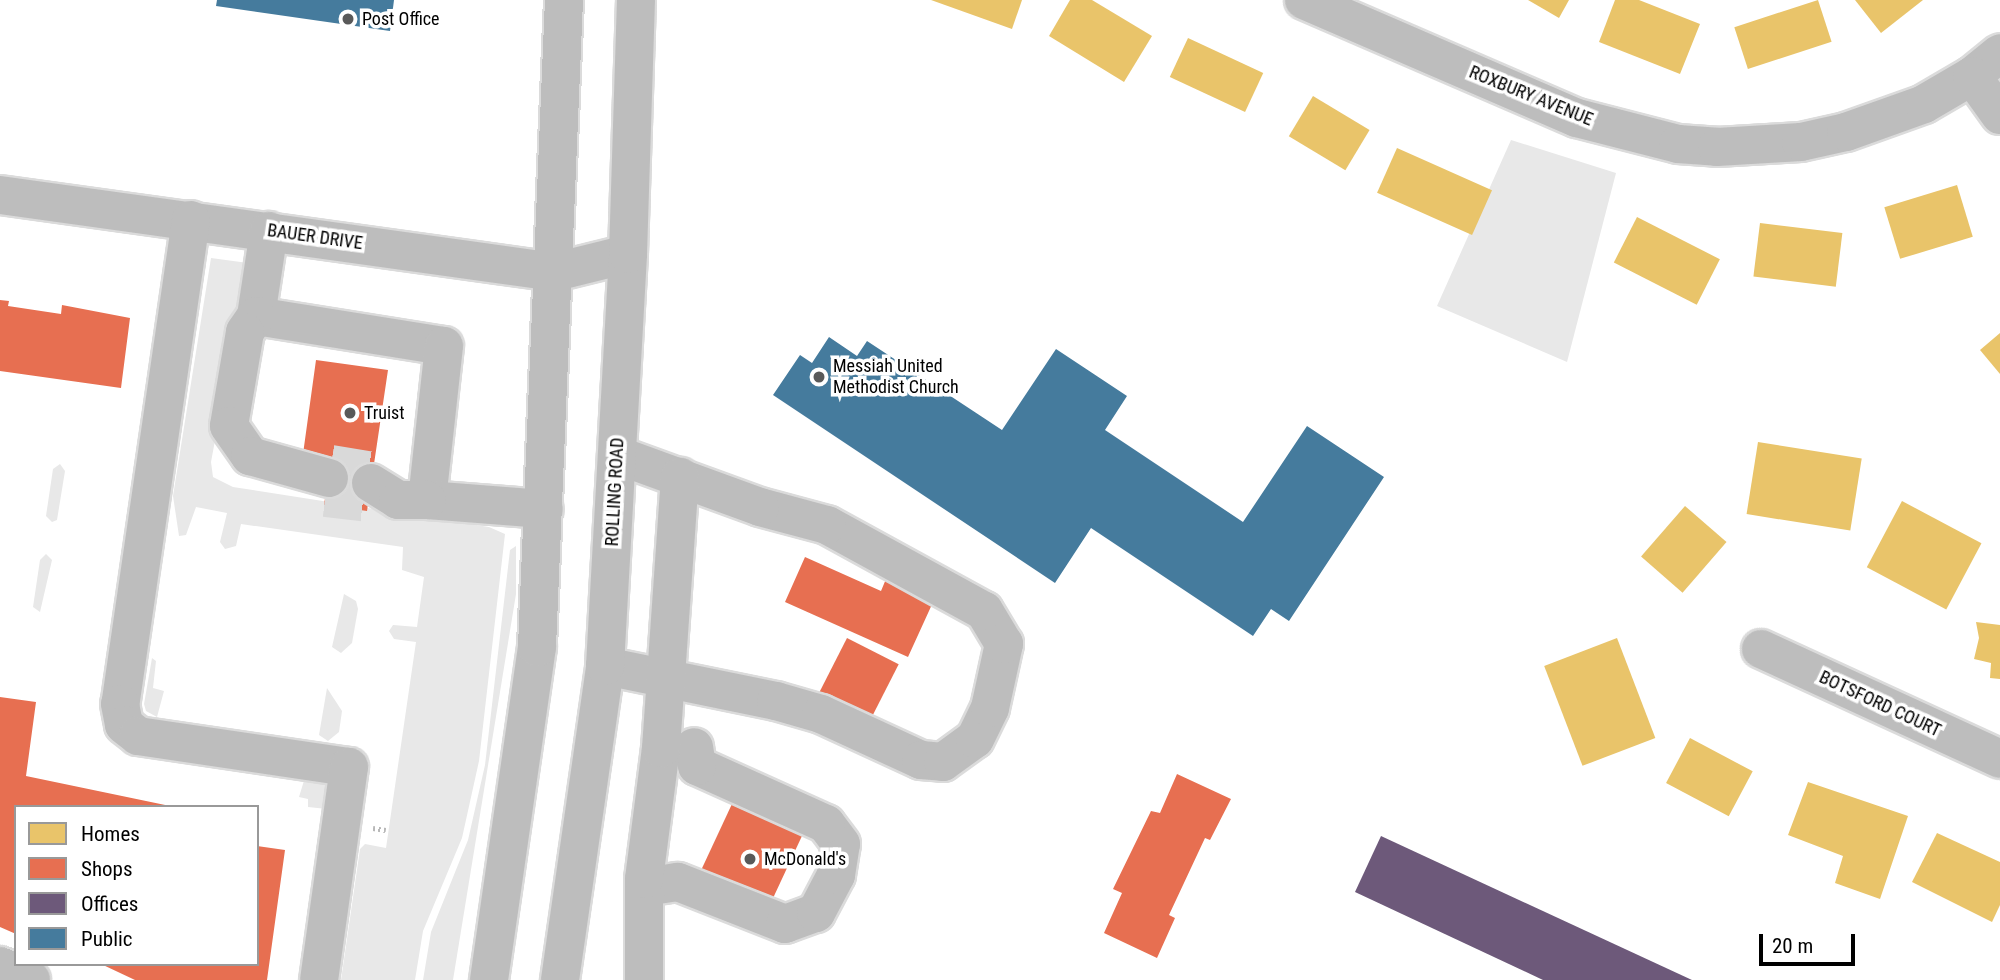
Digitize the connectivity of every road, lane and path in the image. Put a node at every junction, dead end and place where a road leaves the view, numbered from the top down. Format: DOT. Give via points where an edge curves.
graph roads {
  1 [pos="564,0"];
  2 [pos="636,0"];
  3 [pos="1304,0"];
  4 [pos="1986,65"];
  5 [pos="2000,115"];
  6 [pos="0,195"];
  7 [pos="191,220"];
  8 [pos="270,231"];
  9 [pos="628,254"];
  10 [pos="555,272"];
  11 [pos="256,316"];
  12 [pos="617,455"];
  13 [pos="680,477"];
  14 [pos="328,480"];
  15 [pos="375,488"];
  16 [pos="427,500"];
  17 [pos="544,509"];
  18 [pos="1761,649"];
  19 [pos="606,666"];
  20 [pos="666,680"];
  21 [pos="694,747"];
  22 [pos="2000,760"];
  23 [pos="658,885"];
  24 [pos="0,966"];
  25 [pos="652,976"];
  26 [pos="31,980"];
  27 [pos="318,980"];
  28 [pos="489,980"];
  29 [pos="559,980"];
  1 -- 10 [label="main road"];
  2 -- 9 [label="main road, ROLLING ROAD"];
  3 -- 4 [label="main road, ROXBURY AVENUE" via="1577,118 1678,144 1757,147 1846,132 1924,104"];
  4 -- 5 [label="main road"];
  6 -- 7 [label="main road, BAUER DRIVE"];
  7 -- 8 [label="main road, BAUER DRIVE"];
  7 -- 27 [label="main road" via="120,704 124,725 138,736 349,767"];
  8 -- 10 [label="main road, BAUER DRIVE"];
  8 -- 11 [label="main road"];
  9 -- 10 [label="main road, BAUER DRIVE"];
  9 -- 12 [label="main road, ROLLING ROAD"];
  10 -- 17 [label="main road"];
  11 -- 14 [label="main road" via="245,332 229,426 250,456"];
  11 -- 16 [label="main road" via="444,345"];
  12 -- 13 [label="main road"];
  12 -- 19 [label="main road, ROLLING ROAD"];
  13 -- 20 [label="main road"];
  13 -- 20 [label="main road" via="827,525 984,611 1004,644 990,708 975,739 943,762 921,760 884,746 821,714"];
  15 -- 16 [label="main road" via="398,500"];
  16 -- 17 [label="main road"];
  17 -- 28 [label="main road" via="537,647"];
  18 -- 22 [label="main road, BOTSFORD COURT"];
  19 -- 20 [label="main road"];
  19 -- 29 [label="main road, ROLLING ROAD"];
  20 -- 25 [label="main road" via="644,879"];
  21 -- 23 [label="main road" via="697,766 827,824 841,844 836,874 816,912 785,924 678,881"];
  24 -- 26 [label="main road"];
}
